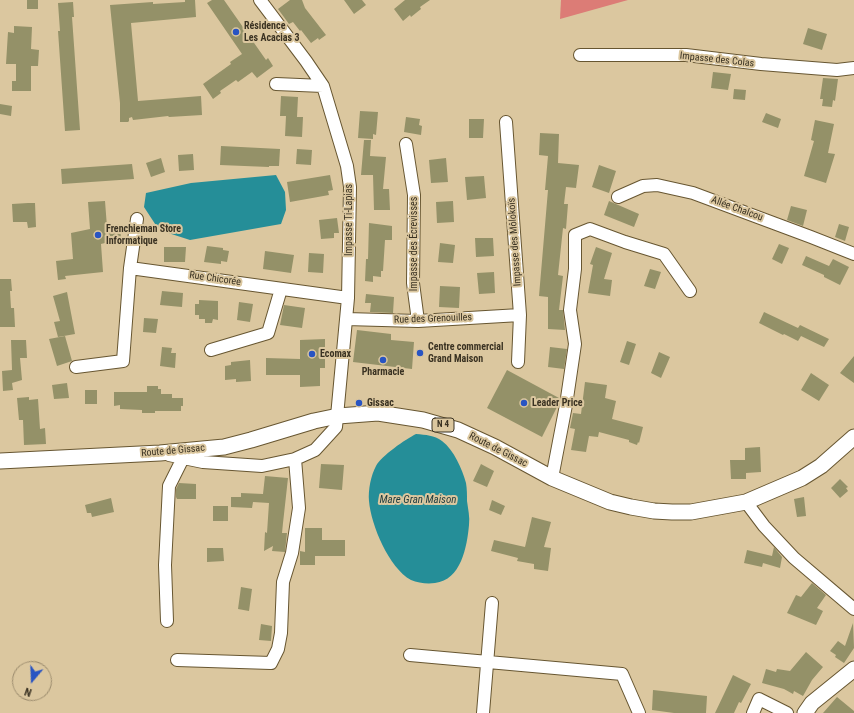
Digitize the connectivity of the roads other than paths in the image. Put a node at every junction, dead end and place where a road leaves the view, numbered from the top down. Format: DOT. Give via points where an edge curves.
graph roads {
  1 [pos="260,0"];
  2 [pos="580,55"];
  3 [pos="854,68"];
  4 [pos="276,84"];
  5 [pos="322,86"];
  6 [pos="506,122"];
  7 [pos="406,144"];
  8 [pos="618,197"];
  9 [pos="137,219"];
  10 [pos="854,254"];
  11 [pos="130,268"];
  12 [pos="281,289"];
  13 [pos="690,291"];
  14 [pos="348,298"];
  15 [pos="520,315"];
  16 [pos="346,319"];
  17 [pos="418,321"];
  18 [pos="211,350"];
  19 [pos="518,362"];
  20 [pos="76,367"];
  21 [pos="338,416"];
  22 [pos="854,437"];
  23 [pos="160,453"];
  24 [pos="183,458"];
  25 [pos="295,459"];
  26 [pos="0,461"];
  27 [pos="552,478"];
  28 [pos="746,502"];
  29 [pos="492,603"];
  30 [pos="854,609"];
  31 [pos="167,621"];
  32 [pos="410,655"];
  33 [pos="177,660"];
  34 [pos="487,662"];
  35 [pos="854,669"];
  36 [pos="483,713"];
  37 [pos="639,713"];
  38 [pos="753,713"];
  39 [pos="787,713"];
  40 [pos="805,713"];
  1 -- 5 [label="street, Impasse Ti-Lapias"];
  2 -- 3 [label="street, Impasse des Colas" via="686,55 837,70"];
  4 -- 5 [label="street"];
  5 -- 14 [label="street, Impasse Ti-Lapias" via="347,166 350,187"];
  6 -- 15 [label="street, Impasse des Môlokoïs"];
  7 -- 17 [label="street, Impasse des Écrevisses" via="414,195 413,283"];
  8 -- 10 [label="street, Allée Chalcou" via="643,186 657,185 693,193"];
  9 -- 11 [label="street"];
  11 -- 12 [label="street, Rue Chicorée"];
  11 -- 20 [label="street" via="123,361"];
  12 -- 14 [label="street, Rue Chicorée"];
  12 -- 18 [label="street" via="268,333"];
  13 -- 27 [label="street" via="664,254 590,229 575,235 575,269 570,310 575,344"];
  14 -- 16 [label="street, Impasse Ti-Lapias"];
  15 -- 17 [label="street, Rue des Grenouilles"];
  15 -- 19 [label="street, Impasse des Môlokoïs"];
  16 -- 17 [label="street, Rue des Grenouilles"];
  16 -- 21 [label="street, Impasse Ti-Lapias"];
  21 -- 23 [label="main road, Route de Gissac / N 4" via="224,447"];
  21 -- 25 [label="street, Impasse Ti-Lapias" via="336,427 315,450"];
  21 -- 27 [label="main road, Route de Gissac / N 4" via="392,414 458,430"];
  22 -- 28 [label="main road, Route de Gissac / N 4" via="821,466 802,478"];
  23 -- 24 [label="street, Impasse Ti-Lapias"];
  23 -- 26 [label="main road, Route de Gissac / N 4"];
  24 -- 25 [label="street, Impasse Ti-Lapias" via="262,466"];
  24 -- 31 [label="street" via="169,486 165,565"];
  25 -- 33 [label="street" via="299,508 292,553 283,582 278,649 271,663"];
  27 -- 28 [label="main road, Route de Gissac / N 4" via="610,502 654,510 691,512"];
  28 -- 30 [label="street" via="794,558"];
  29 -- 34 [label="street"];
  32 -- 34 [label="street"];
  34 -- 36 [label="street"];
  34 -- 37 [label="street" via="622,674"];
  35 -- 40 [label="main road" via="812,703"];
  38 -- 39 [label="street" via="759,699"];
}
